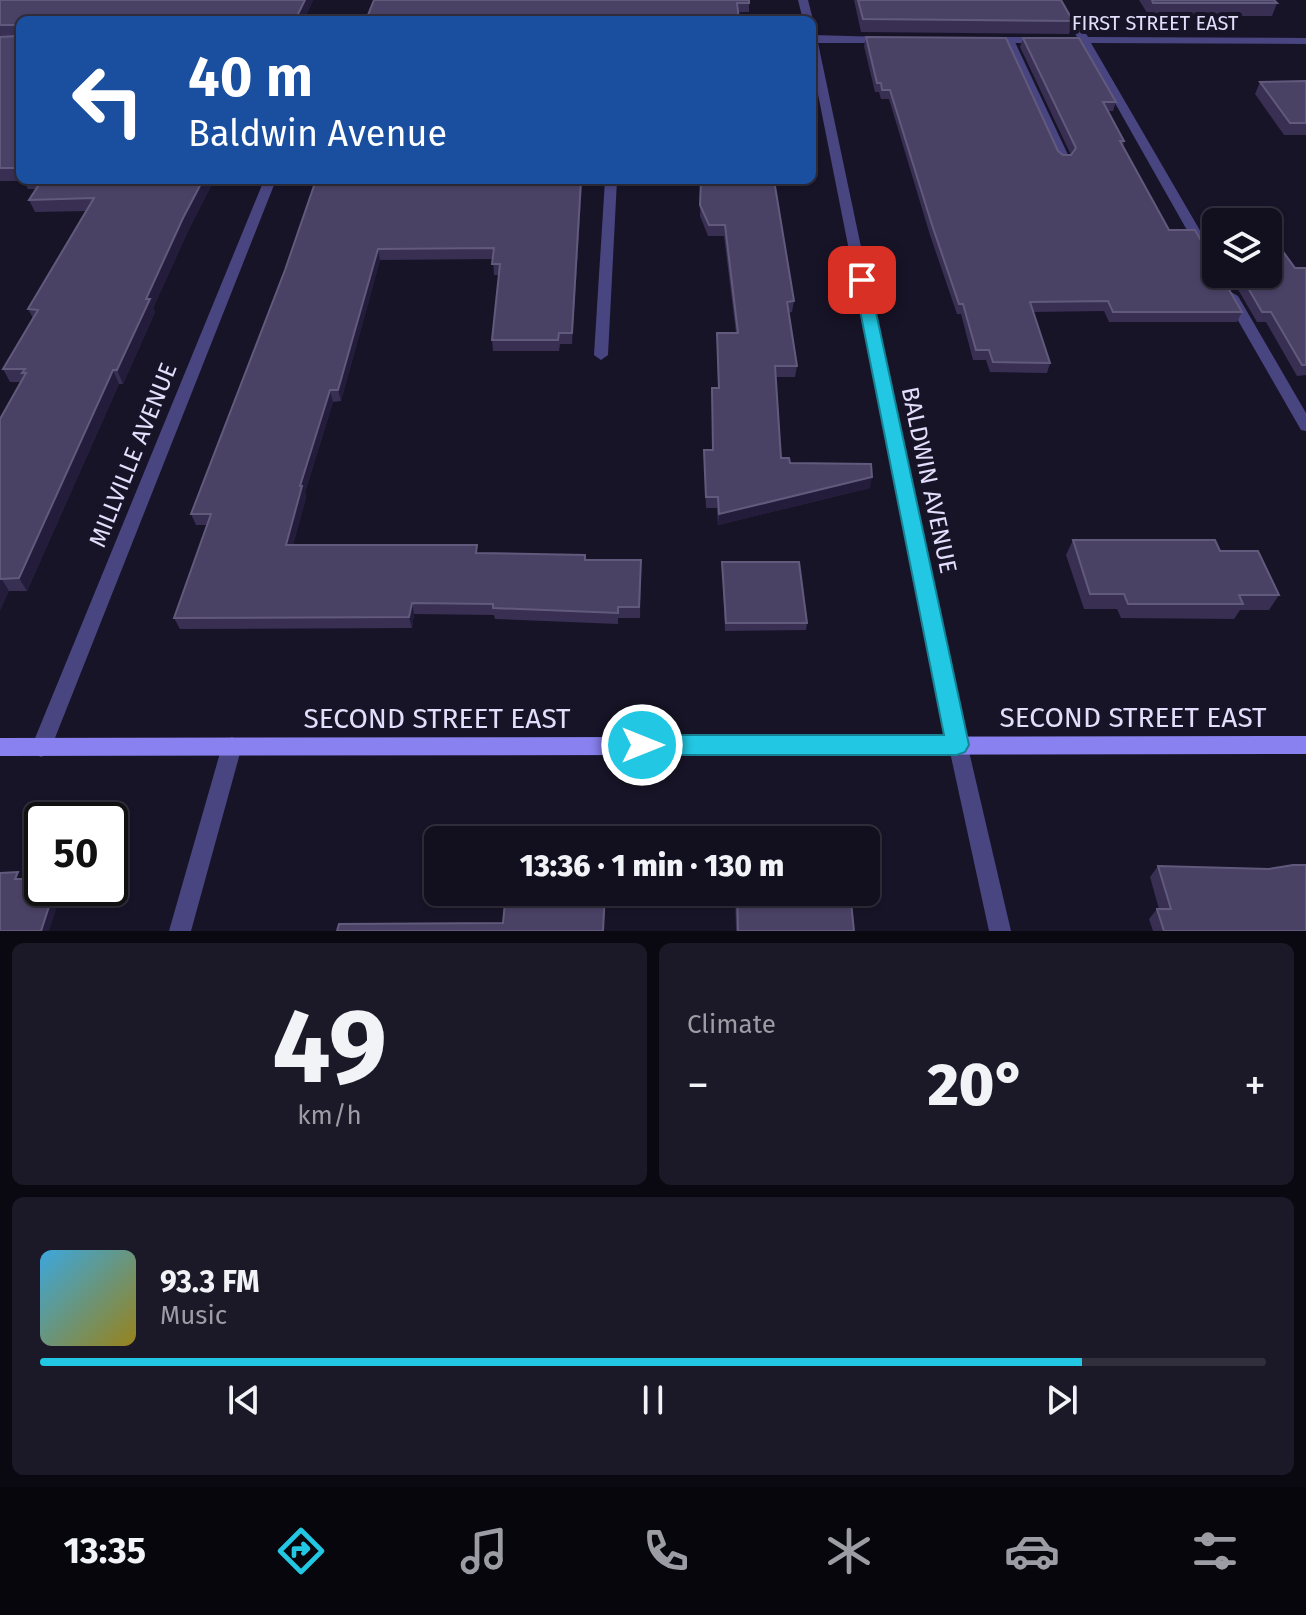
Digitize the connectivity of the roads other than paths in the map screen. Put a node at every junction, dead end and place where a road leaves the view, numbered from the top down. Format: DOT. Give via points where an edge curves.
graph roads {
  1 [pos="1076,26"];
  2 [pos="816,39"];
  3 [pos="900,40"];
  4 [pos="978,40"];
  5 [pos="1009,40"];
  6 [pos="1084,40"];
  7 [pos="1306,41"];
  8 [pos="816,58"];
  9 [pos="1064,159"];
  10 [pos="268,184"];
  11 [pos="611,184"];
  12 [pos="1202,246"];
  13 [pos="1226,288"];
  14 [pos="601,355"];
  15 [pos="1306,426"];
  16 [pos="957,745"];
  17 [pos="1306,745"];
  18 [pos="232,746"];
  19 [pos="0,747"];
  20 [pos="41,748"];
  21 [pos="180,931"];
  22 [pos="1000,931"];
  1 -- 6 [label="street"];
  2 -- 3 [label="street"];
  4 -- 5 [label="street, FIRST STREET EAST"];
  5 -- 6 [label="street, FIRST STREET EAST"];
  5 -- 9 [label="street"];
  6 -- 7 [label="street, FIRST STREET EAST"];
  6 -- 12 [label="street"];
  8 -- 16 [label="street, BALDWIN AVENUE"];
  10 -- 20 [label="street, MILLVILLE AVENUE"];
  11 -- 14 [label="street"];
  13 -- 15 [label="street"];
  16 -- 17 [label="main road, SECOND STREET EAST"];
  16 -- 18 [label="main road, SECOND STREET EAST"];
  16 -- 22 [label="street, BALDWIN AVENUE"];
  18 -- 20 [label="main road, SECOND STREET EAST"];
  18 -- 21 [label="street"];
  19 -- 20 [label="main road, SECOND STREET EAST"];
}
